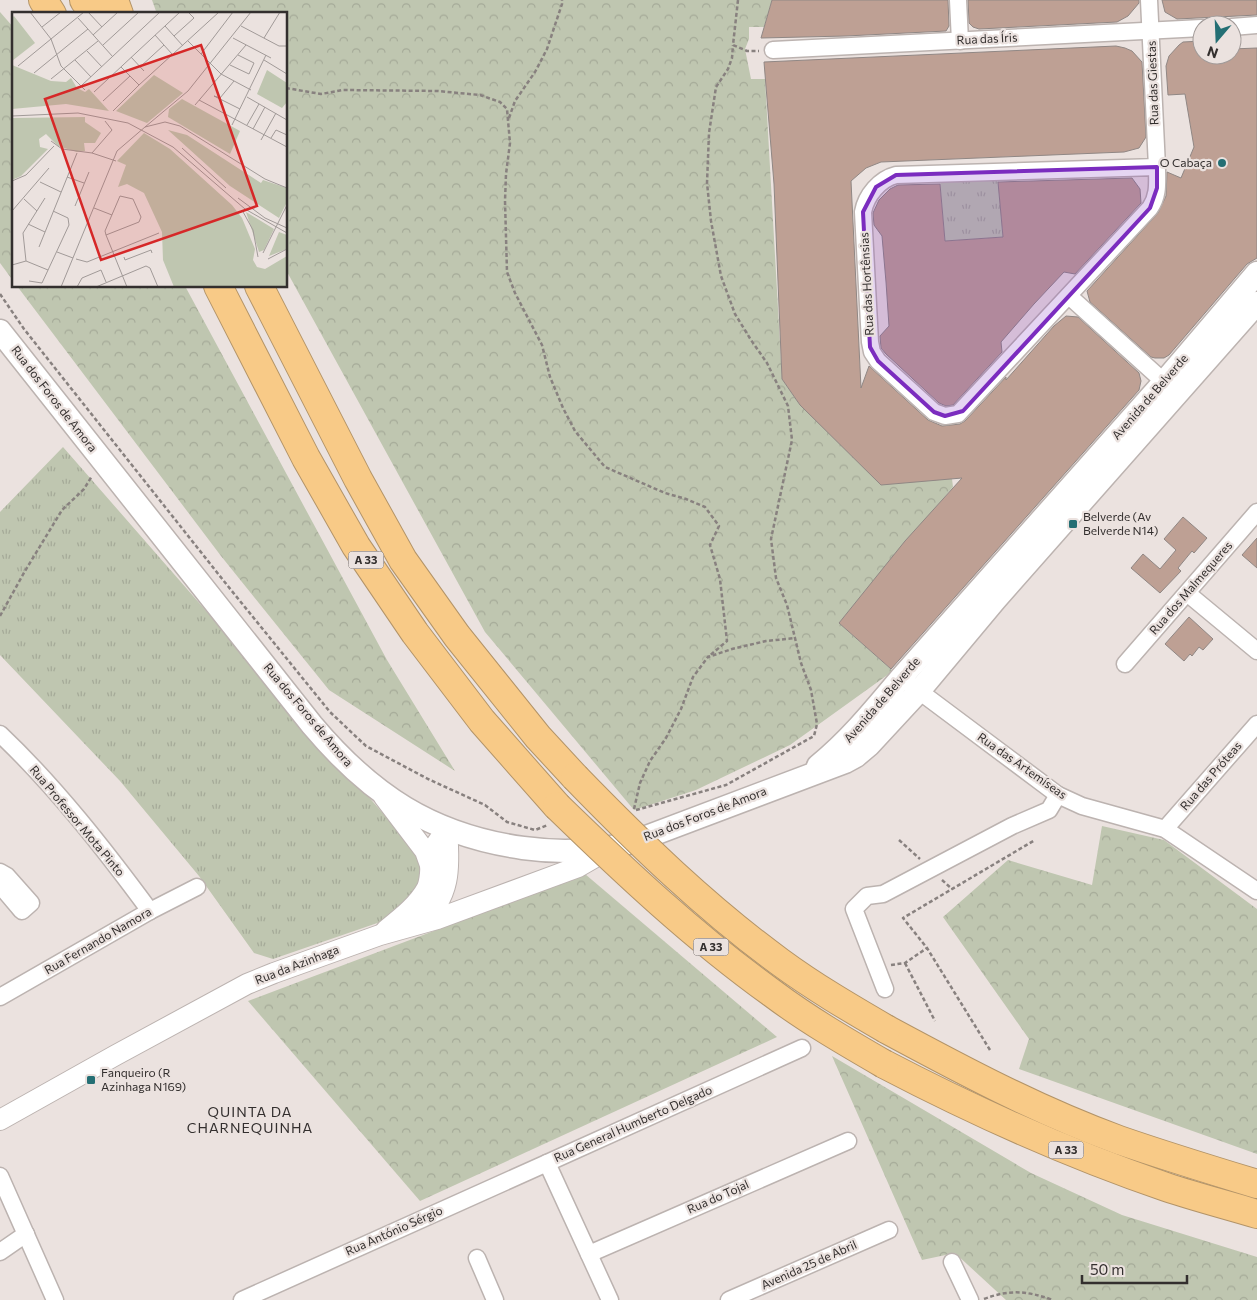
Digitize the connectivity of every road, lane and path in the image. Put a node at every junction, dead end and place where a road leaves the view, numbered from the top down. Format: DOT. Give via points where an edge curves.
graph roads {
  1 [pos="43,0"];
  2 [pos="84,0"];
  3 [pos="114,0"];
  4 [pos="562,0"];
  5 [pos="738,0"];
  6 [pos="958,0"];
  7 [pos="1149,0"];
  8 [pos="51,12"];
  9 [pos="93,12"];
  10 [pos="118,12"];
  11 [pos="1257,25"];
  12 [pos="1242,26"];
  13 [pos="1192,29"];
  14 [pos="1151,31"];
  15 [pos="960,41"];
  16 [pos="733,45"];
  17 [pos="773,50"];
  18 [pos="288,88"];
  19 [pos="509,120"];
  20 [pos="1157,167"];
  21 [pos="1257,274"];
  22 [pos="219,288"];
  23 [pos="260,288"];
  24 [pos="0,294"];
  25 [pos="1069,296"];
  26 [pos="1257,303"];
  27 [pos="0,331"];
  28 [pos="1171,388"];
  29 [pos="97,472"];
  30 [pos="1257,512"];
  31 [pos="1186,594"];
  32 [pos="0,616"];
  33 [pos="796,638"];
  34 [pos="1257,651"];
  35 [pos="708,657"];
  36 [pos="1125,664"];
  37 [pos="910,684"];
  38 [pos="1257,724"];
  39 [pos="0,734"];
  40 [pos="802,779"];
  41 [pos="380,791"];
  42 [pos="1058,795"];
  43 [pos="554,815"];
  44 [pos="1165,829"];
  45 [pos="447,830"];
  46 [pos="1035,840"];
  47 [pos="611,848"];
  48 [pos="431,868"];
  49 [pos="0,872"];
  50 [pos="0,885"];
  51 [pos="198,887"];
  52 [pos="1257,891"];
  53 [pos="150,911"];
  54 [pos="417,926"];
  55 [pos="380,935"];
  56 [pos="927,948"];
  57 [pos="905,964"];
  58 [pos="875,966"];
  59 [pos="885,989"];
  60 [pos="0,997"];
  61 [pos="935,1021"];
  62 [pos="802,1048"];
  63 [pos="990,1050"];
  64 [pos="0,1120"];
  65 [pos="848,1141"];
  66 [pos="547,1163"];
  67 [pos="0,1176"];
  68 [pos="1257,1184"];
  69 [pos="1257,1214"];
  70 [pos="889,1230"];
  71 [pos="26,1234"];
  72 [pos="0,1252"];
  73 [pos="588,1254"];
  74 [pos="476,1258"];
  75 [pos="952,1262"];
  76 [pos="491,1299"];
  77 [pos="55,1300"];
  78 [pos="242,1300"];
  79 [pos="610,1300"];
  80 [pos="729,1300"];
  81 [pos="970,1300"];
  82 [pos="981,1300"];
  83 [pos="1053,1300"];
  1 -- 8 [label="highway"];
  2 -- 9 [label="highway"];
  3 -- 10 [label="highway"];
  4 -- 19 [label="path" via="547,49 515,101"];
  5 -- 16 [label="path"];
  6 -- 15 [label="street"];
  7 -- 14 [label="street, Rua das Giestas"];
  11 -- 12 [label="street"];
  13 -- 14 [label="street, Rua das Íris"];
  14 -- 15 [label="street, Rua das Íris"];
  14 -- 20 [label="street, Rua das Giestas"];
  15 -- 17 [label="street, Rua das Íris"];
  16 -- 17 [label="path" via="747,51"];
  16 -- 33 [label="path" via="728,69 716,87 708,133 710,212 721,276 735,314 767,363 788,406 792,440 771,539 776,578"];
  18 -- 19 [label="path" via="321,94 370,90 480,95 500,102 507,109"];
  19 -- 35 [label="path" via="505,201 507,272 542,345 550,377 563,408 575,431 605,467 705,507 720,526 710,545 720,579 727,641"];
  20 -- 25 [label="street, Rua das Hortênsias" via="1157,193 1150,208"];
  20 -- 25 [label="street, Rua das Hortênsias" via="896,175 876,187 864,206 865,282 872,352 934,412 952,416 963,411"];
  21 -- 28 [label="main road, Avenida de Belverde"];
  22 -- 43 [label="highway, A 33" via="306,458 356,546 415,634"];
  23 -- 68 [label="highway, A 33, bridge" via="403,560 457,636 538,737 613,816 723,918 781,963 833,997 886,1029 1002,1089 1118,1139"];
  24 -- 43 [label="path" via="24,329 227,585 330,712 366,746 485,805 507,822 535,830"];
  25 -- 28 [label="street"];
  26 -- 28 [label="main road, Avenida de Belverde"];
  27 -- 41 [label="main road, Rua dos Foros de Amora" via="312,725 354,770"];
  28 -- 37 [label="main road, Avenida de Belverde" via="995,600"];
  29 -- 32 [label="path" via="62,510"];
  30 -- 31 [label="street, Rua dos Malmequeres"];
  31 -- 34 [label="street"];
  31 -- 36 [label="street, Rua dos Malmequeres"];
  33 -- 35 [label="path" via="766,641"];
  33 -- 35 [label="path" via="817,724 814,736 726,785 634,810 640,783 650,761 666,738 694,677"];
  37 -- 40 [label="main road, Avenida de Belverde" via="869,746 845,762"];
  37 -- 42 [label="street, Rua das Artemíseas"];
  38 -- 44 [label="street, Rua das Próteas"];
  39 -- 53 [label="street, Rua Professor Mota Pinto" via="108,854"];
  40 -- 47 [label="main road, Rua dos Foros de Amora"];
  41 -- 45 [label="main road, Rua dos Foros de Amora"];
  41 -- 48 [label="street" via="425,851"];
  42 -- 44 [label="street, Rua das Artemíseas" via="1082,806"];
  42 -- 58 [label="street" via="1049,810 883,894 868,896 854,909"];
  43 -- 69 [label="highway, A 33, bridge" via="772,994 884,1064 1017,1130 1086,1158 1167,1188"];
  44 -- 52 [label="street, Rua das Artemíseas"];
  45 -- 47 [label="main road, Rua dos Foros de Amora" via="496,844 536,850 565,852"];
  45 -- 48 [label="street" via="432,851"];
  45 -- 54 [label="street" via="448,867 443,894 436,908"];
  46 -- 56 [label="path" via="903,918"];
  47 -- 54 [label="street, Rua da Azinhaga" via="578,867"];
  48 -- 55 [label="street" via="420,899"];
  49 -- 50 [label="street" via="31,903 22,911"];
  51 -- 53 [label="street, Rua Fernando Namora"];
  53 -- 60 [label="street, Rua Fernando Namora"];
  54 -- 55 [label="street, Rua da Azinhaga"];
  55 -- 64 [label="street, Rua da Azinhaga" via="247,984"];
  56 -- 57 [label="path"];
  56 -- 63 [label="path"];
  57 -- 58 [label="path"];
  57 -- 61 [label="path"];
  58 -- 59 [label="street"];
  62 -- 66 [label="street, Rua General Humberto Delgado"];
  65 -- 73 [label="street, Rua do Tojal"];
  66 -- 73 [label="street, Rua General Humberto Delgado"];
  66 -- 78 [label="street, Rua António Sérgio"];
  67 -- 71 [label="street"];
  70 -- 80 [label="street, Avenida 25 de Abril"];
  71 -- 72 [label="street"];
  71 -- 77 [label="street"];
  73 -- 79 [label="street, Rua General Humberto Delgado"];
  74 -- 76 [label="street"];
  75 -- 81 [label="street"];
  82 -- 83 [label="path" via="1000,1293 1032,1292"];
}
